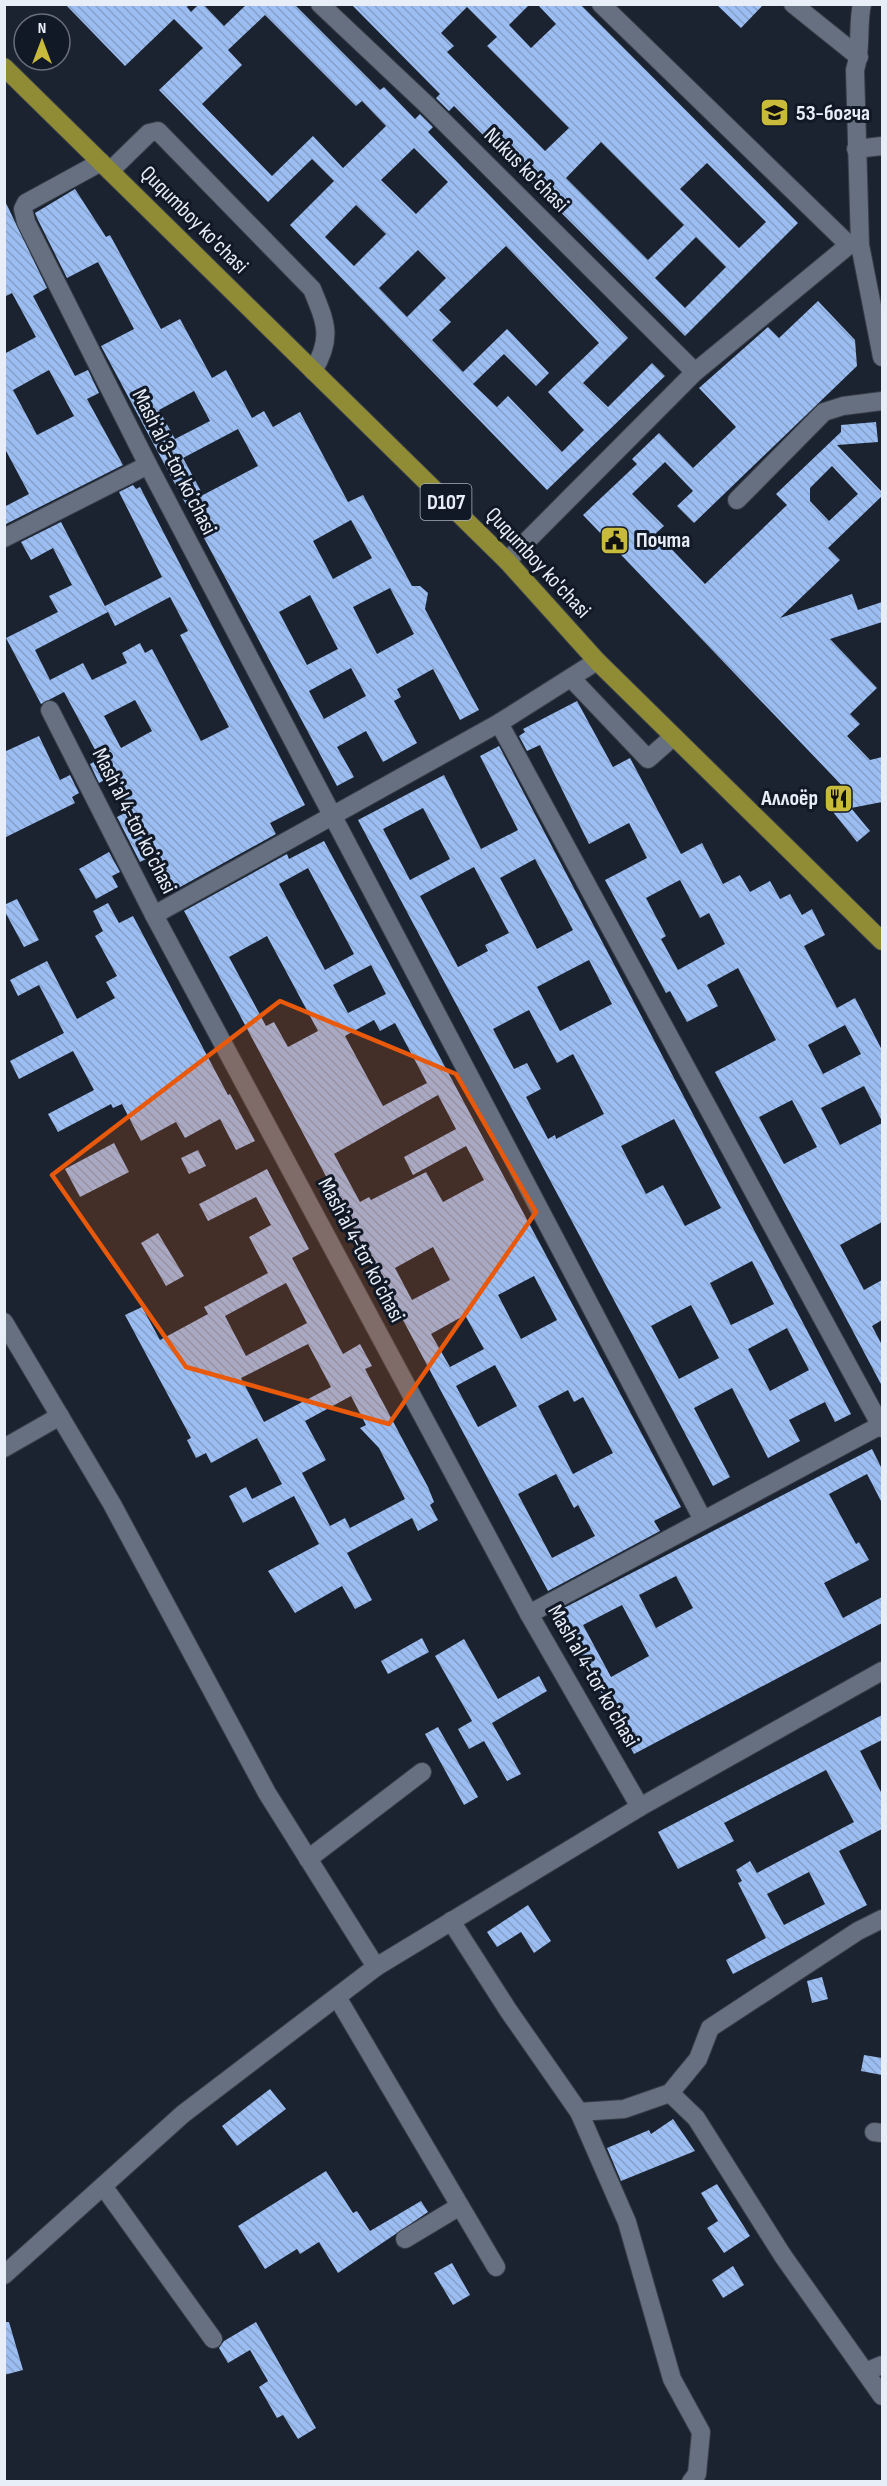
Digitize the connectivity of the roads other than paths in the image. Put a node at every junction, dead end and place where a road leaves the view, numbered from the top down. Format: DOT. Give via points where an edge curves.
graph roads {
  1 [pos="320,4"];
  2 [pos="601,4"];
  3 [pos="793,4"];
  4 [pos="862,4"];
  5 [pos="859,57"];
  6 [pos="4,67"];
  7 [pos="882,146"];
  8 [pos="856,148"];
  9 [pos="106,167"];
  10 [pos="854,245"];
  11 [pos="882,357"];
  12 [pos="313,371"];
  13 [pos="695,372"];
  14 [pos="882,401"];
  15 [pos="148,465"];
  16 [pos="737,500"];
  17 [pos="4,538"];
  18 [pos="507,561"];
  19 [pos="597,661"];
  20 [pos="571,678"];
  21 [pos="50,710"];
  22 [pos="499,723"];
  23 [pos="673,737"];
  24 [pos="331,816"];
  25 [pos="154,915"];
  26 [pos="882,941"];
  27 [pos="4,1322"];
  28 [pos="60,1416"];
  29 [pos="882,1426"];
  30 [pos="4,1448"];
  31 [pos="703,1520"];
  32 [pos="529,1614"];
  33 [pos="882,1671"];
  34 [pos="422,1773"];
  35 [pos="640,1807"];
  36 [pos="308,1859"];
  37 [pos="882,1918"];
  38 [pos="451,1921"];
  39 [pos="376,1967"];
  40 [pos="337,1997"];
  41 [pos="670,2093"];
  42 [pos="579,2112"];
  43 [pos="103,2186"];
  44 [pos="460,2206"];
  45 [pos="405,2239"];
  46 [pos="496,2267"];
  47 [pos="4,2276"];
  48 [pos="213,2339"];
  49 [pos="874,2368"];
  50 [pos="882,2396"];
  51 [pos="691,2481"];
  1 -- 13 [label="street, Nukus ko'chasi"];
  2 -- 10 [label="street"];
  3 -- 5 [label="street"];
  4 -- 5 [label="street"];
  5 -- 8 [label="street" via="855,70"];
  6 -- 9 [label="main road, Ququmboy ko'chasi / D107"];
  7 -- 8 [label="street"];
  8 -- 10 [label="street"];
  9 -- 12 [label="main road, Ququmboy ko'chasi / D107"];
  9 -- 12 [label="street, Mashʼal 3-tor koʼchasi" via="149,133 158,131 312,289 325,319 326,344"];
  9 -- 15 [label="street, Mashʼal 3-tor koʼchasi" via="26,203 23,214"];
  10 -- 11 [label="street"];
  10 -- 13 [label="street"];
  12 -- 18 [label="main road, Ququmboy ko'chasi / D107"];
  13 -- 18 [label="street"];
  14 -- 16 [label="street" via="824,412"];
  15 -- 17 [label="street"];
  15 -- 24 [label="street, Mashʼal 3-tor koʼchasi"];
  18 -- 19 [label="main road, Ququmboy ko'chasi / D107"];
  19 -- 20 [label="street"];
  19 -- 23 [label="main road, Ququmboy ko'chasi / D107"];
  20 -- 22 [label="street"];
  20 -- 23 [label="street" via="648,759"];
  21 -- 25 [label="street, Mashʼal 4-tor koʼchasi"];
  22 -- 24 [label="street"];
  22 -- 29 [label="street"];
  23 -- 26 [label="main road, Ququmboy ko'chasi / D107"];
  24 -- 25 [label="street"];
  24 -- 31 [label="street, Mashʼal 3-tor koʼchasi"];
  25 -- 32 [label="street, Mashʼal 4-tor koʼchasi"];
  27 -- 28 [label="street"];
  28 -- 30 [label="street"];
  28 -- 36 [label="street" via="112,1504 267,1793"];
  29 -- 31 [label="street"];
  31 -- 32 [label="street"];
  32 -- 35 [label="street, Mashʼal 4-tor koʼchasi"];
  33 -- 35 [label="street"];
  34 -- 36 [label="street"];
  35 -- 38 [label="street"];
  36 -- 39 [label="street"];
  37 -- 41 [label="street" via="710,2028 698,2059"];
  38 -- 39 [label="street"];
  38 -- 42 [label="street"];
  39 -- 40 [label="street"];
  40 -- 43 [label="street" via="183,2114"];
  40 -- 44 [label="street"];
  41 -- 42 [label="street" via="624,2109"];
  41 -- 49 [label="street" via="696,2118 783,2256"];
  42 -- 51 [label="street" via="627,2222 672,2379 701,2432 697,2474"];
  43 -- 47 [label="street"];
  43 -- 48 [label="street"];
  44 -- 45 [label="street"];
  44 -- 46 [label="street"];
  49 -- 50 [label="street"];
}
